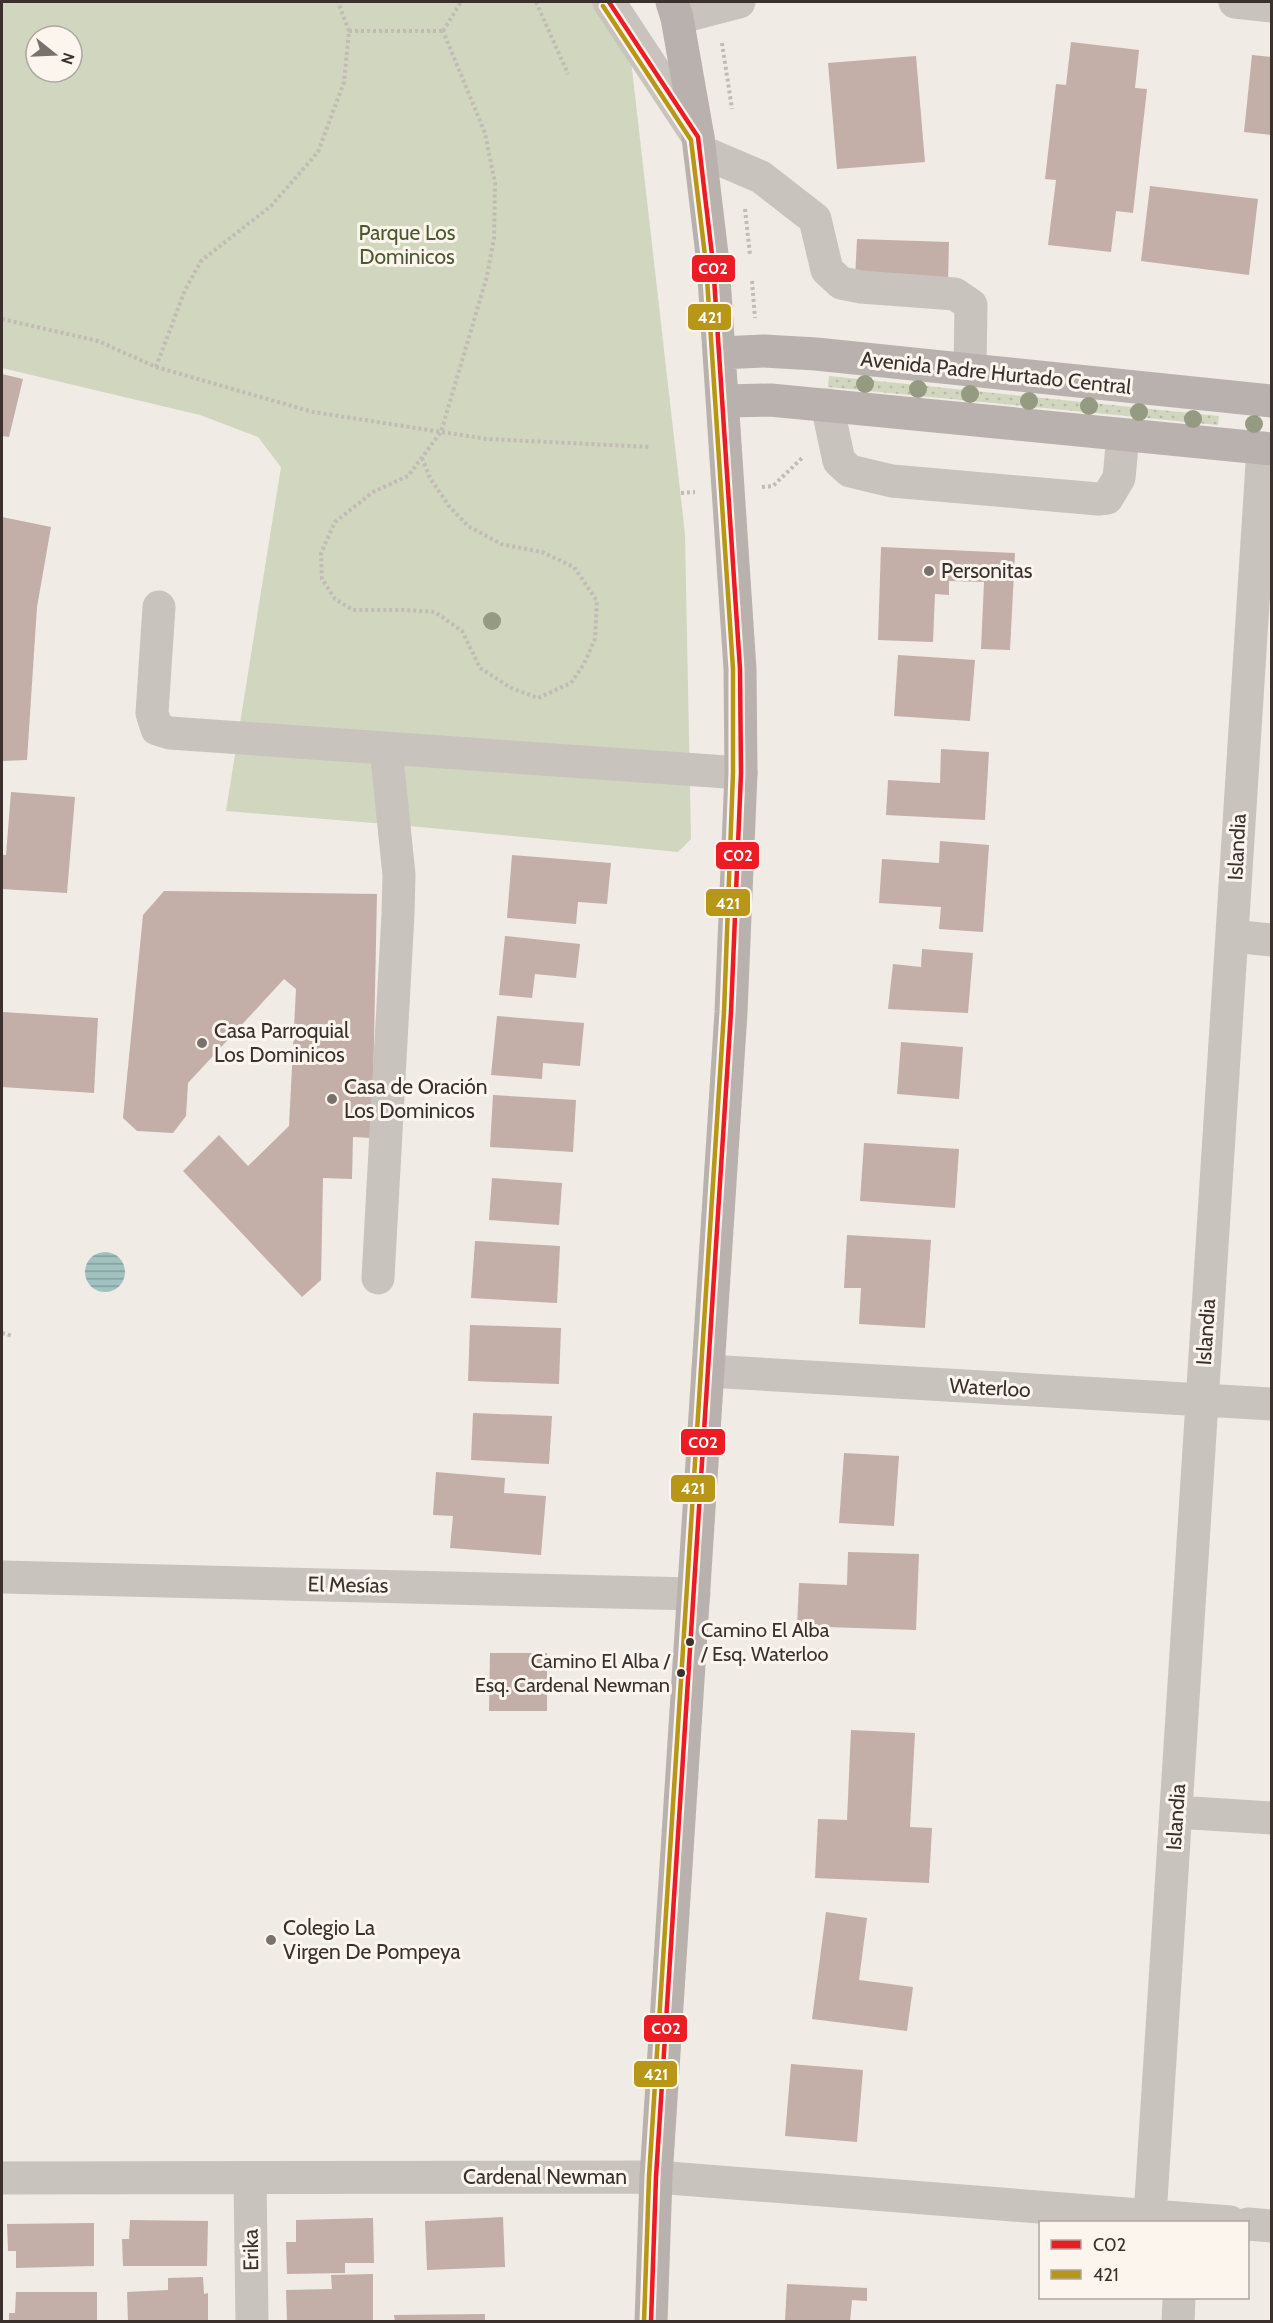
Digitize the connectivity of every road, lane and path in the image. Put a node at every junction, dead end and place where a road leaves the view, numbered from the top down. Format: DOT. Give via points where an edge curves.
graph roads {
  1 [pos="338,2"];
  2 [pos="461,2"];
  3 [pos="536,2"];
  4 [pos="609,2"];
  5 [pos="739,2"];
  6 [pos="1235,2"];
  7 [pos="1272,6"];
  8 [pos="675,10"];
  9 [pos="349,31"];
  10 [pos="443,31"];
  11 [pos="568,74"];
  12 [pos="699,144"];
  13 [pos="2,319"];
  14 [pos="720,352"];
  15 [pos="156,367"];
  16 [pos="970,370"];
  17 [pos="723,401"];
  18 [pos="1272,401"];
  19 [pos="827,405"];
  20 [pos="441,432"];
  21 [pos="1123,435"];
  22 [pos="651,447"];
  23 [pos="1267,448"];
  24 [pos="422,458"];
  25 [pos="159,607"];
  26 [pos="386,748"];
  27 [pos="741,773"];
  28 [pos="1232,936"];
  29 [pos="1272,940"];
  30 [pos="378,1278"];
  31 [pos="2,1333"];
  32 [pos="13,1336"];
  33 [pos="708,1371"];
  34 [pos="1202,1400"];
  35 [pos="1272,1404"];
  36 [pos="2,1577"];
  37 [pos="694,1594"];
  38 [pos="1176,1812"];
  39 [pos="1272,1818"];
  40 [pos="656,2177"];
  41 [pos="2,2178"];
  42 [pos="250,2178"];
  43 [pos="1150,2216"];
  44 [pos="1184,2221"];
  45 [pos="1249,2224"];
  46 [pos="1272,2226"];
  47 [pos="1179,2299"];
  48 [pos="252,2322"];
  49 [pos="651,2322"];
  50 [pos="1178,2322"];
  1 -- 9 [label="path"];
  2 -- 10 [label="path"];
  3 -- 11 [label="path"];
  4 -- 12 [label="street"];
  5 -- 8 [label="street"];
  6 -- 7 [label="street"];
  8 -- 12 [label="main road"];
  9 -- 10 [label="path"];
  9 -- 15 [label="path" via="344,82 318,152 271,206 201,261 184,290"];
  10 -- 20 [label="path" via="485,133 495,183 494,238 487,276"];
  12 -- 14 [label="main road"];
  12 -- 16 [label="street" via="761,177 815,219 827,270 841,283 955,294 971,305"];
  13 -- 15 [label="path" via="98,341"];
  14 -- 16 [label="main road, Avenida Padre Hurtado Central" via="816,354"];
  14 -- 17 [label="main road"];
  15 -- 20 [label="path" via="313,412"];
  16 -- 18 [label="main road, Avenida Padre Hurtado Central"];
  17 -- 19 [label="main road"];
  17 -- 27 [label="main road" via="740,669"];
  19 -- 21 [label="main road"];
  19 -- 21 [label="street" via="840,461 850,471 892,481 1107,498 1119,478"];
  20 -- 22 [label="path" via="487,439"];
  20 -- 24 [label="path"];
  21 -- 23 [label="main road"];
  23 -- 28 [label="street, Islandia"];
  24 -- 24 [label="path" via="408,476 374,492 335,522 321,553 322,579 335,599 353,610 435,612 462,631 480,668 511,688 538,699 571,683 596,639 597,601 574,567 542,552 501,544 468,526 448,506"];
  25 -- 26 [label="street" via="152,713 157,729"];
  26 -- 27 [label="street"];
  26 -- 30 [label="street" via="399,875"];
  27 -- 33 [label="main road"];
  28 -- 29 [label="street"];
  28 -- 34 [label="street, Islandia"];
  31 -- 32 [label="path"];
  33 -- 34 [label="street, Waterloo"];
  33 -- 37 [label="main road"];
  34 -- 35 [label="street, Waterloo"];
  34 -- 38 [label="street, Islandia"];
  36 -- 37 [label="street, El Mesías"];
  37 -- 40 [label="main road"];
  38 -- 39 [label="street"];
  38 -- 43 [label="street, Islandia"];
  40 -- 42 [label="street, Cardenal Newman"];
  40 -- 43 [label="street, Cardenal Newman"];
  40 -- 49 [label="main road"];
  41 -- 42 [label="street, Cardenal Newman"];
  42 -- 48 [label="street, Erika"];
  43 -- 44 [label="street, Cardenal Newman"];
  45 -- 46 [label="street"];
  47 -- 50 [label="street"];
}
